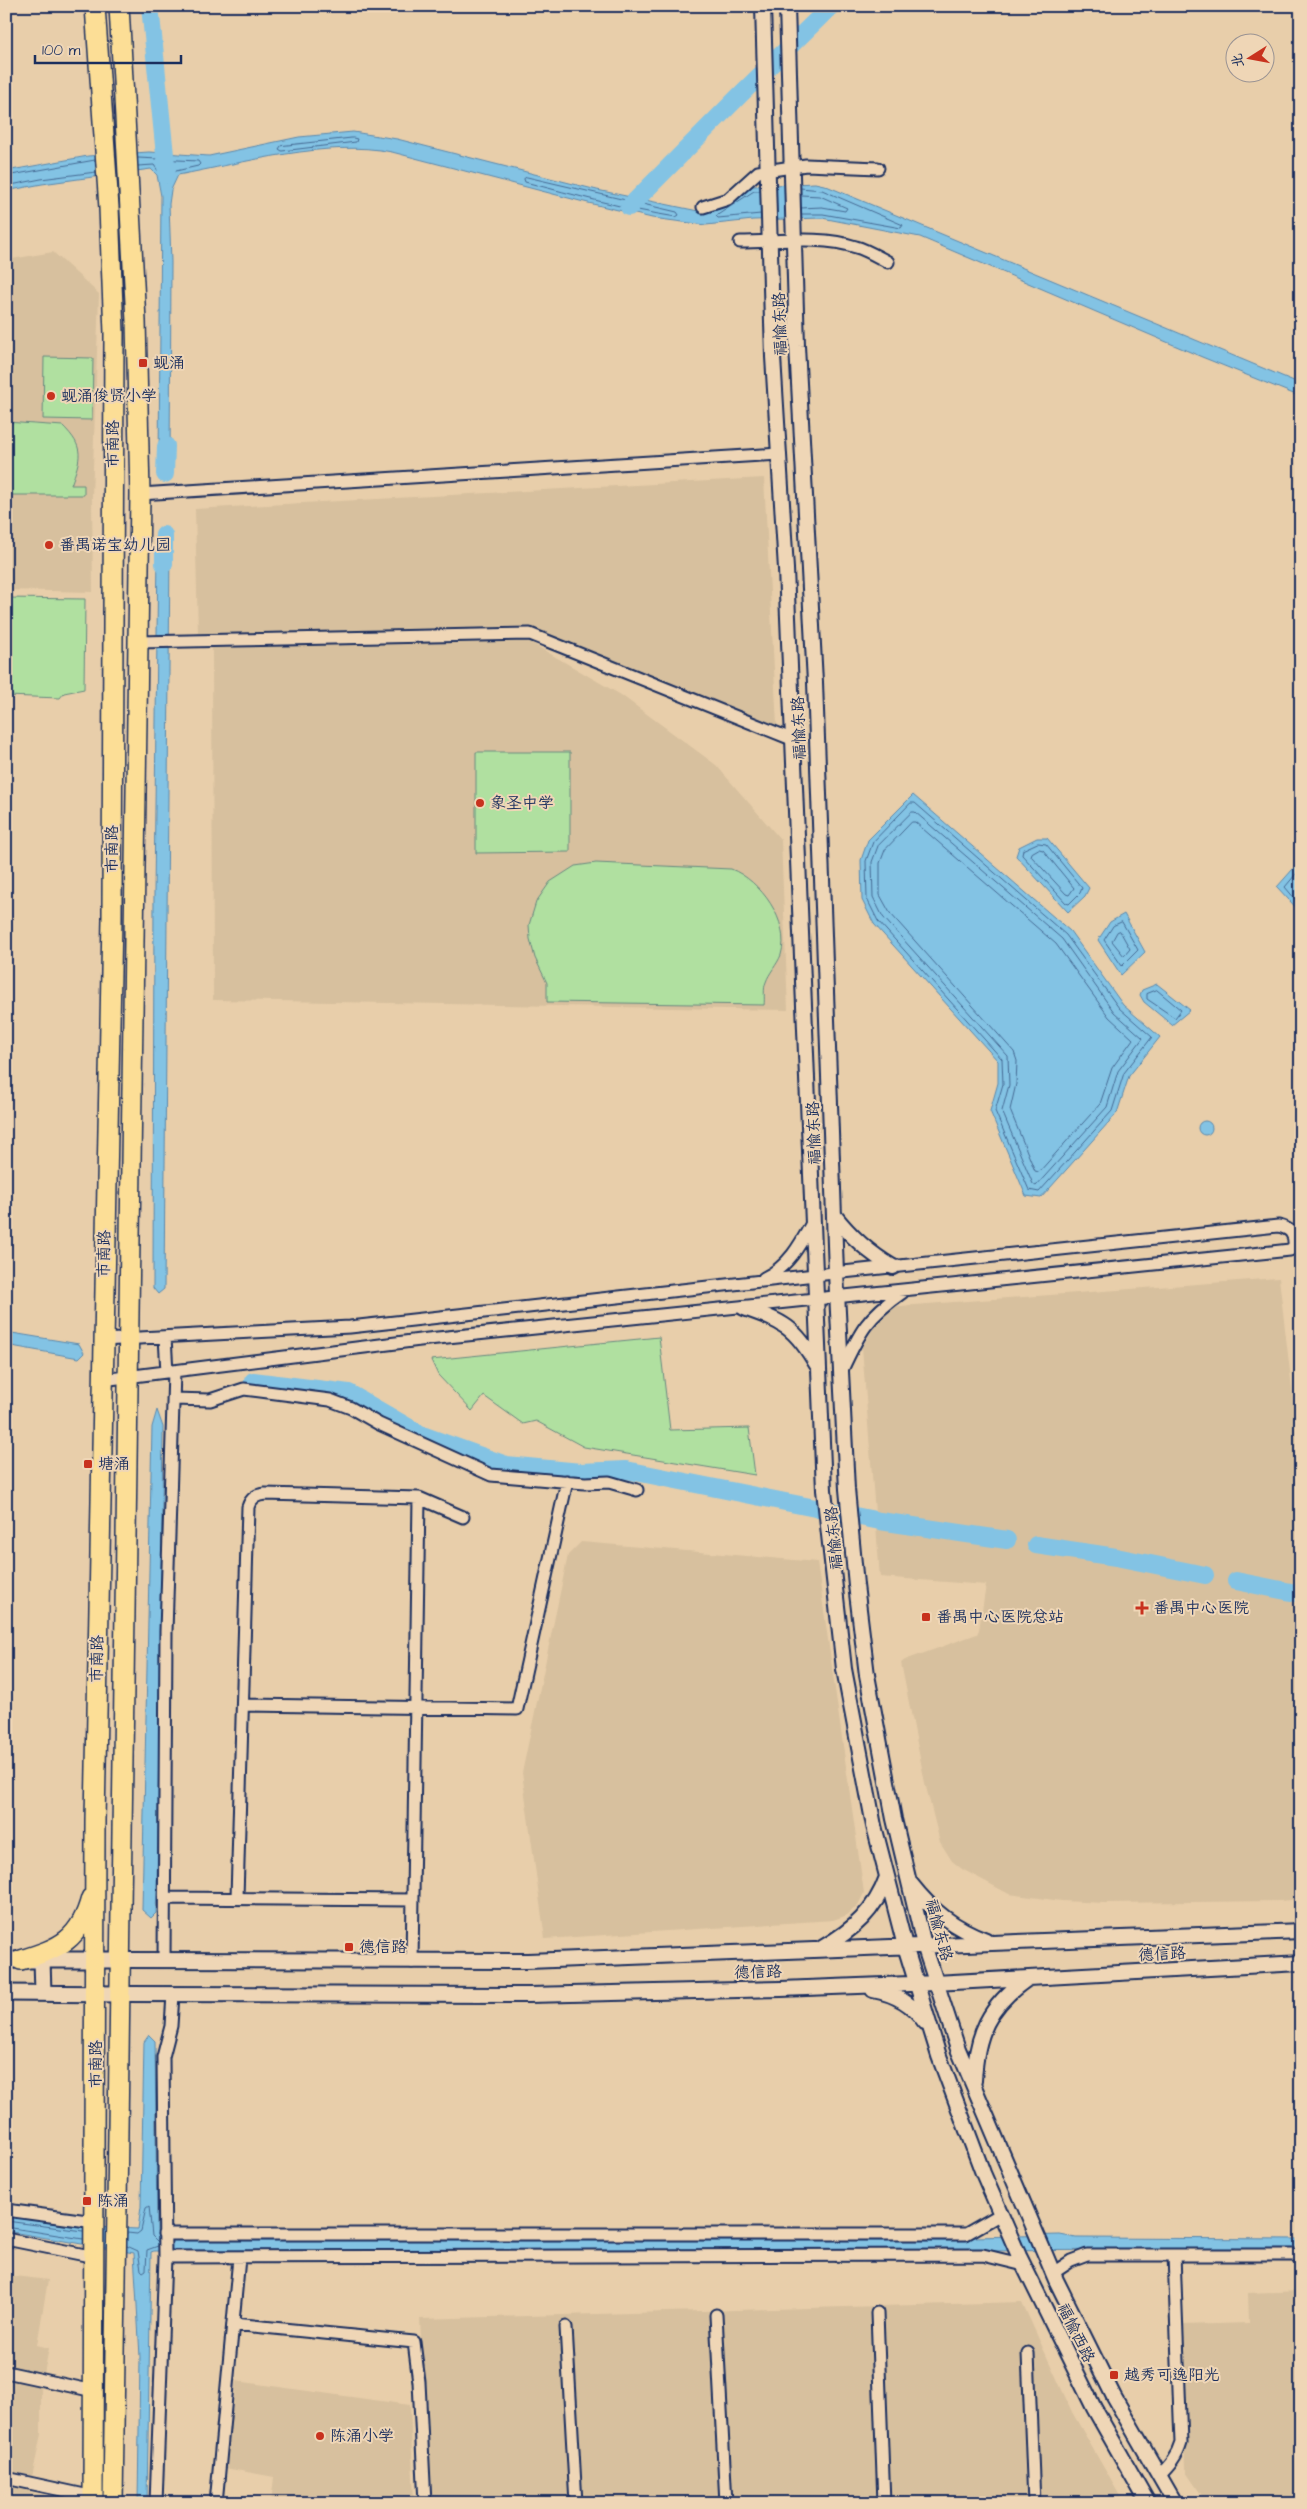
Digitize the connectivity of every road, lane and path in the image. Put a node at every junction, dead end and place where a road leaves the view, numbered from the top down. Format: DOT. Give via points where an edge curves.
graph roads {
  1 [pos="95,6"];
  2 [pos="119,6"];
  3 [pos="763,6"];
  4 [pos="786,6"];
  5 [pos="878,168"];
  6 [pos="793,171"];
  7 [pos="769,175"];
  8 [pos="703,207"];
  9 [pos="740,242"];
  10 [pos="771,242"];
  11 [pos="795,242"];
  12 [pos="888,262"];
  13 [pos="797,313"];
  14 [pos="773,314"];
  15 [pos="778,454"];
  16 [pos="140,494"];
  17 [pos="145,642"];
  18 [pos="794,740"];
  19 [pos="834,1214"];
  20 [pos="812,1223"];
  21 [pos="893,1267"];
  22 [pos="836,1273"];
  23 [pos="815,1274"];
  24 [pos="758,1281"];
  25 [pos="905,1291"];
  26 [pos="838,1298"];
  27 [pos="816,1300"];
  28 [pos="128,1301"];
  29 [pos="103,1302"];
  30 [pos="744,1308"];
  31 [pos="165,1337"];
  32 [pos="127,1339"];
  33 [pos="102,1340"];
  34 [pos="819,1368"];
  35 [pos="842,1370"];
  36 [pos="171,1372"];
  37 [pos="127,1377"];
  38 [pos="102,1380"];
  39 [pos="842,1384"];
  40 [pos="820,1386"];
  41 [pos="173,1399"];
  42 [pos="126,1414"];
  43 [pos="101,1415"];
  44 [pos="567,1481"];
  45 [pos="637,1490"];
  46 [pos="420,1498"];
  47 [pos="463,1517"];
  48 [pos="243,1705"];
  49 [pos="416,1708"];
  50 [pos="887,1877"];
  51 [pos="95,1880"];
  52 [pos="908,1880"];
  53 [pos="165,1898"];
  54 [pos="237,1898"];
  55 [pos="413,1900"];
  56 [pos="1301,1930"];
  57 [pos="991,1942"];
  58 [pos="904,1946"];
  59 [pos="924,1946"];
  60 [pos="820,1949"];
  61 [pos="14,1960"];
  62 [pos="42,1960"];
  63 [pos="95,1960"];
  64 [pos="120,1960"];
  65 [pos="164,1961"];
  66 [pos="412,1962"];
  67 [pos="1301,1964"];
  68 [pos="1026,1979"];
  69 [pos="935,1983"];
  70 [pos="916,1984"];
  71 [pos="855,1986"];
  72 [pos="6,1993"];
  73 [pos="43,1994"];
  74 [pos="95,1994"];
  75 [pos="119,1994"];
  76 [pos="173,1994"];
  77 [pos="931,2031"];
  78 [pos="974,2084"];
  79 [pos="6,2210"];
  80 [pos="1001,2214"];
  81 [pos="96,2223"];
  82 [pos="1007,2229"];
  83 [pos="1037,2230"];
  84 [pos="164,2236"];
  85 [pos="6,2239"];
  86 [pos="95,2255"];
  87 [pos="165,2255"];
  88 [pos="1174,2255"];
  89 [pos="1301,2255"];
  90 [pos="239,2258"];
  91 [pos="1022,2260"];
  92 [pos="1053,2272"];
  93 [pos="877,2313"];
  94 [pos="716,2316"];
  95 [pos="233,2324"];
  96 [pos="566,2327"];
  97 [pos="1028,2352"];
  98 [pos="6,2372"];
  99 [pos="94,2391"];
  100 [pos="1159,2476"];
  101 [pos="6,2478"];
  102 [pos="94,2500"];
  103 [pos="113,2503"];
  104 [pos="156,2503"];
  105 [pos="216,2503"];
  106 [pos="425,2503"];
  107 [pos="576,2503"];
  108 [pos="726,2503"];
  109 [pos="884,2503"];
  110 [pos="1034,2503"];
  111 [pos="1148,2503"];
  112 [pos="1175,2503"];
  1 -- 29 [label="highway, 市南路" via="114,333 112,898"];
  2 -- 16 [label="highway, 市南路" via="136,321"];
  3 -- 7 [label="street, 福愉东路"];
  4 -- 6 [label="street, 福愉东路"];
  5 -- 6 [label="street" via="832,165"];
  6 -- 7 [label="street"];
  6 -- 11 [label="street, 福愉东路"];
  7 -- 8 [label="street" via="758,172 728,199"];
  7 -- 10 [label="street, 福愉东路"];
  9 -- 10 [label="street"];
  10 -- 11 [label="street"];
  10 -- 14 [label="street, 福愉东路"];
  11 -- 12 [label="street" via="857,247"];
  11 -- 13 [label="street, 福愉东路"];
  13 -- 14 [label="street"];
  13 -- 19 [label="street, 福愉东路" via="815,682"];
  14 -- 15 [label="street, 福愉东路"];
  15 -- 16 [label="street"];
  15 -- 18 [label="street, 福愉东路"];
  16 -- 17 [label="highway, 市南路"];
  17 -- 18 [label="street" via="530,634"];
  17 -- 28 [label="highway, 市南路"];
  18 -- 20 [label="street, 福愉东路"];
  19 -- 21 [label="street" via="862,1246"];
  19 -- 22 [label="street, 福愉东路"];
  20 -- 23 [label="street, 福愉东路"];
  20 -- 24 [label="street" via="798,1250 783,1266"];
  21 -- 22 [label="street"];
  21 -- 25 [label="street" via="1278,1226 1292,1232 1294,1240 1290,1250"];
  22 -- 23 [label="street"];
  22 -- 26 [label="street, 福愉东路"];
  23 -- 24 [label="street"];
  23 -- 27 [label="street, 福愉东路"];
  24 -- 31 [label="street" via="350,1327"];
  25 -- 26 [label="street"];
  25 -- 35 [label="street" via="879,1309 860,1332"];
  26 -- 27 [label="street"];
  26 -- 35 [label="street, 福愉东路"];
  27 -- 30 [label="street"];
  27 -- 34 [label="street, 福愉东路"];
  28 -- 29 [label="highway"];
  28 -- 32 [label="highway, 市南路"];
  29 -- 33 [label="highway, 市南路"];
  30 -- 34 [label="street" via="780,1321 797,1334"];
  30 -- 36 [label="street" via="428,1339"];
  31 -- 32 [label="street"];
  31 -- 36 [label="street"];
  32 -- 33 [label="street"];
  32 -- 37 [label="highway, 市南路"];
  33 -- 38 [label="highway, 市南路"];
  34 -- 40 [label="street, 福愉东路"];
  35 -- 39 [label="street, 福愉东路"];
  36 -- 37 [label="street"];
  36 -- 41 [label="street"];
  37 -- 38 [label="street"];
  37 -- 42 [label="highway, 市南路"];
  38 -- 43 [label="highway, 市南路"];
  39 -- 40 [label="street"];
  39 -- 52 [label="street, 福愉东路" via="851,1538 867,1675"];
  40 -- 50 [label="street, 福愉东路" via="827,1533 840,1640 854,1730"];
  41 -- 44 [label="street" via="210,1400 244,1389 330,1400 491,1475"];
  41 -- 53 [label="street" via="166,1632"];
  42 -- 43 [label="highway"];
  42 -- 64 [label="highway, 市南路"];
  43 -- 51 [label="highway, 市南路"];
  44 -- 45 [label="street" via="609,1482"];
  44 -- 49 [label="street" via="518,1709"];
  46 -- 47 [label="street"];
  46 -- 48 [label="street" via="265,1494 250,1501"];
  46 -- 49 [label="street"];
  48 -- 49 [label="street"];
  48 -- 54 [label="street"];
  49 -- 55 [label="street"];
  50 -- 58 [label="street, 福愉东路"];
  50 -- 60 [label="street" via="880,1898 864,1917 841,1937"];
  51 -- 61 [label="highway" via="87,1913 71,1939 53,1950"];
  51 -- 63 [label="highway, 市南路"];
  52 -- 57 [label="street" via="942,1918 963,1932"];
  52 -- 59 [label="street, 福愉东路"];
  53 -- 54 [label="street"];
  53 -- 65 [label="street"];
  54 -- 55 [label="street"];
  55 -- 66 [label="street"];
  56 -- 57 [label="street, 德信路"];
  57 -- 59 [label="street, 德信路"];
  58 -- 59 [label="street, 德信路"];
  58 -- 60 [label="street, 德信路"];
  58 -- 70 [label="street, 福愉东路"];
  59 -- 69 [label="street, 福愉东路"];
  60 -- 66 [label="street, 德信路" via="528,1961"];
  61 -- 62 [label="main road, 德信路"];
  62 -- 63 [label="main road, 德信路"];
  62 -- 73 [label="main road"];
  63 -- 64 [label="main road, 德信路"];
  63 -- 74 [label="highway, 市南路"];
  64 -- 65 [label="street, 德信路"];
  64 -- 75 [label="highway, 市南路"];
  65 -- 66 [label="street, 德信路"];
  67 -- 68 [label="street, 德信路"];
  68 -- 69 [label="street, 德信路"];
  68 -- 78 [label="street" via="1010,1991 987,2019 975,2053"];
  69 -- 70 [label="street, 德信路"];
  69 -- 78 [label="street, 福愉东路"];
  70 -- 71 [label="street, 德信路"];
  70 -- 77 [label="street, 福愉东路"];
  71 -- 76 [label="street, 德信路" via="520,1995"];
  71 -- 77 [label="street" via="884,1992 908,2002"];
  72 -- 73 [label="main road, 德信路"];
  73 -- 74 [label="main road, 德信路"];
  74 -- 75 [label="main road, 德信路"];
  74 -- 81 [label="highway, 市南路"];
  75 -- 76 [label="street, 德信路"];
  75 -- 103 [label="highway, 市南路"];
  76 -- 84 [label="street" via="171,2026 163,2057"];
  77 -- 80 [label="street, 福愉东路"];
  78 -- 83 [label="street, 福愉东路"];
  79 -- 81 [label="street"];
  80 -- 82 [label="street, 福愉东路"];
  80 -- 84 [label="street" via="966,2234"];
  81 -- 86 [label="highway, 市南路"];
  82 -- 91 [label="street, 福愉西路"];
  83 -- 92 [label="street, 福愉西路"];
  84 -- 87 [label="street"];
  85 -- 86 [label="street"];
  86 -- 99 [label="highway, 市南路"];
  87 -- 90 [label="street"];
  87 -- 104 [label="street"];
  88 -- 89 [label="street"];
  88 -- 92 [label="street" via="1087,2255"];
  88 -- 100 [label="street" via="1181,2443"];
  90 -- 91 [label="street" via="983,2255"];
  90 -- 95 [label="street"];
  91 -- 111 [label="street, 福愉西路" via="1094,2408"];
  92 -- 100 [label="street, 福愉西路" via="1114,2397"];
  93 -- 109 [label="street"];
  94 -- 108 [label="street"];
  95 -- 105 [label="street"];
  95 -- 106 [label="street" via="414,2342"];
  96 -- 107 [label="street"];
  97 -- 110 [label="street"];
  98 -- 99 [label="street"];
  99 -- 102 [label="highway, 市南路"];
  100 -- 112 [label="street, 福愉西路"];
  101 -- 102 [label="street"];
}
